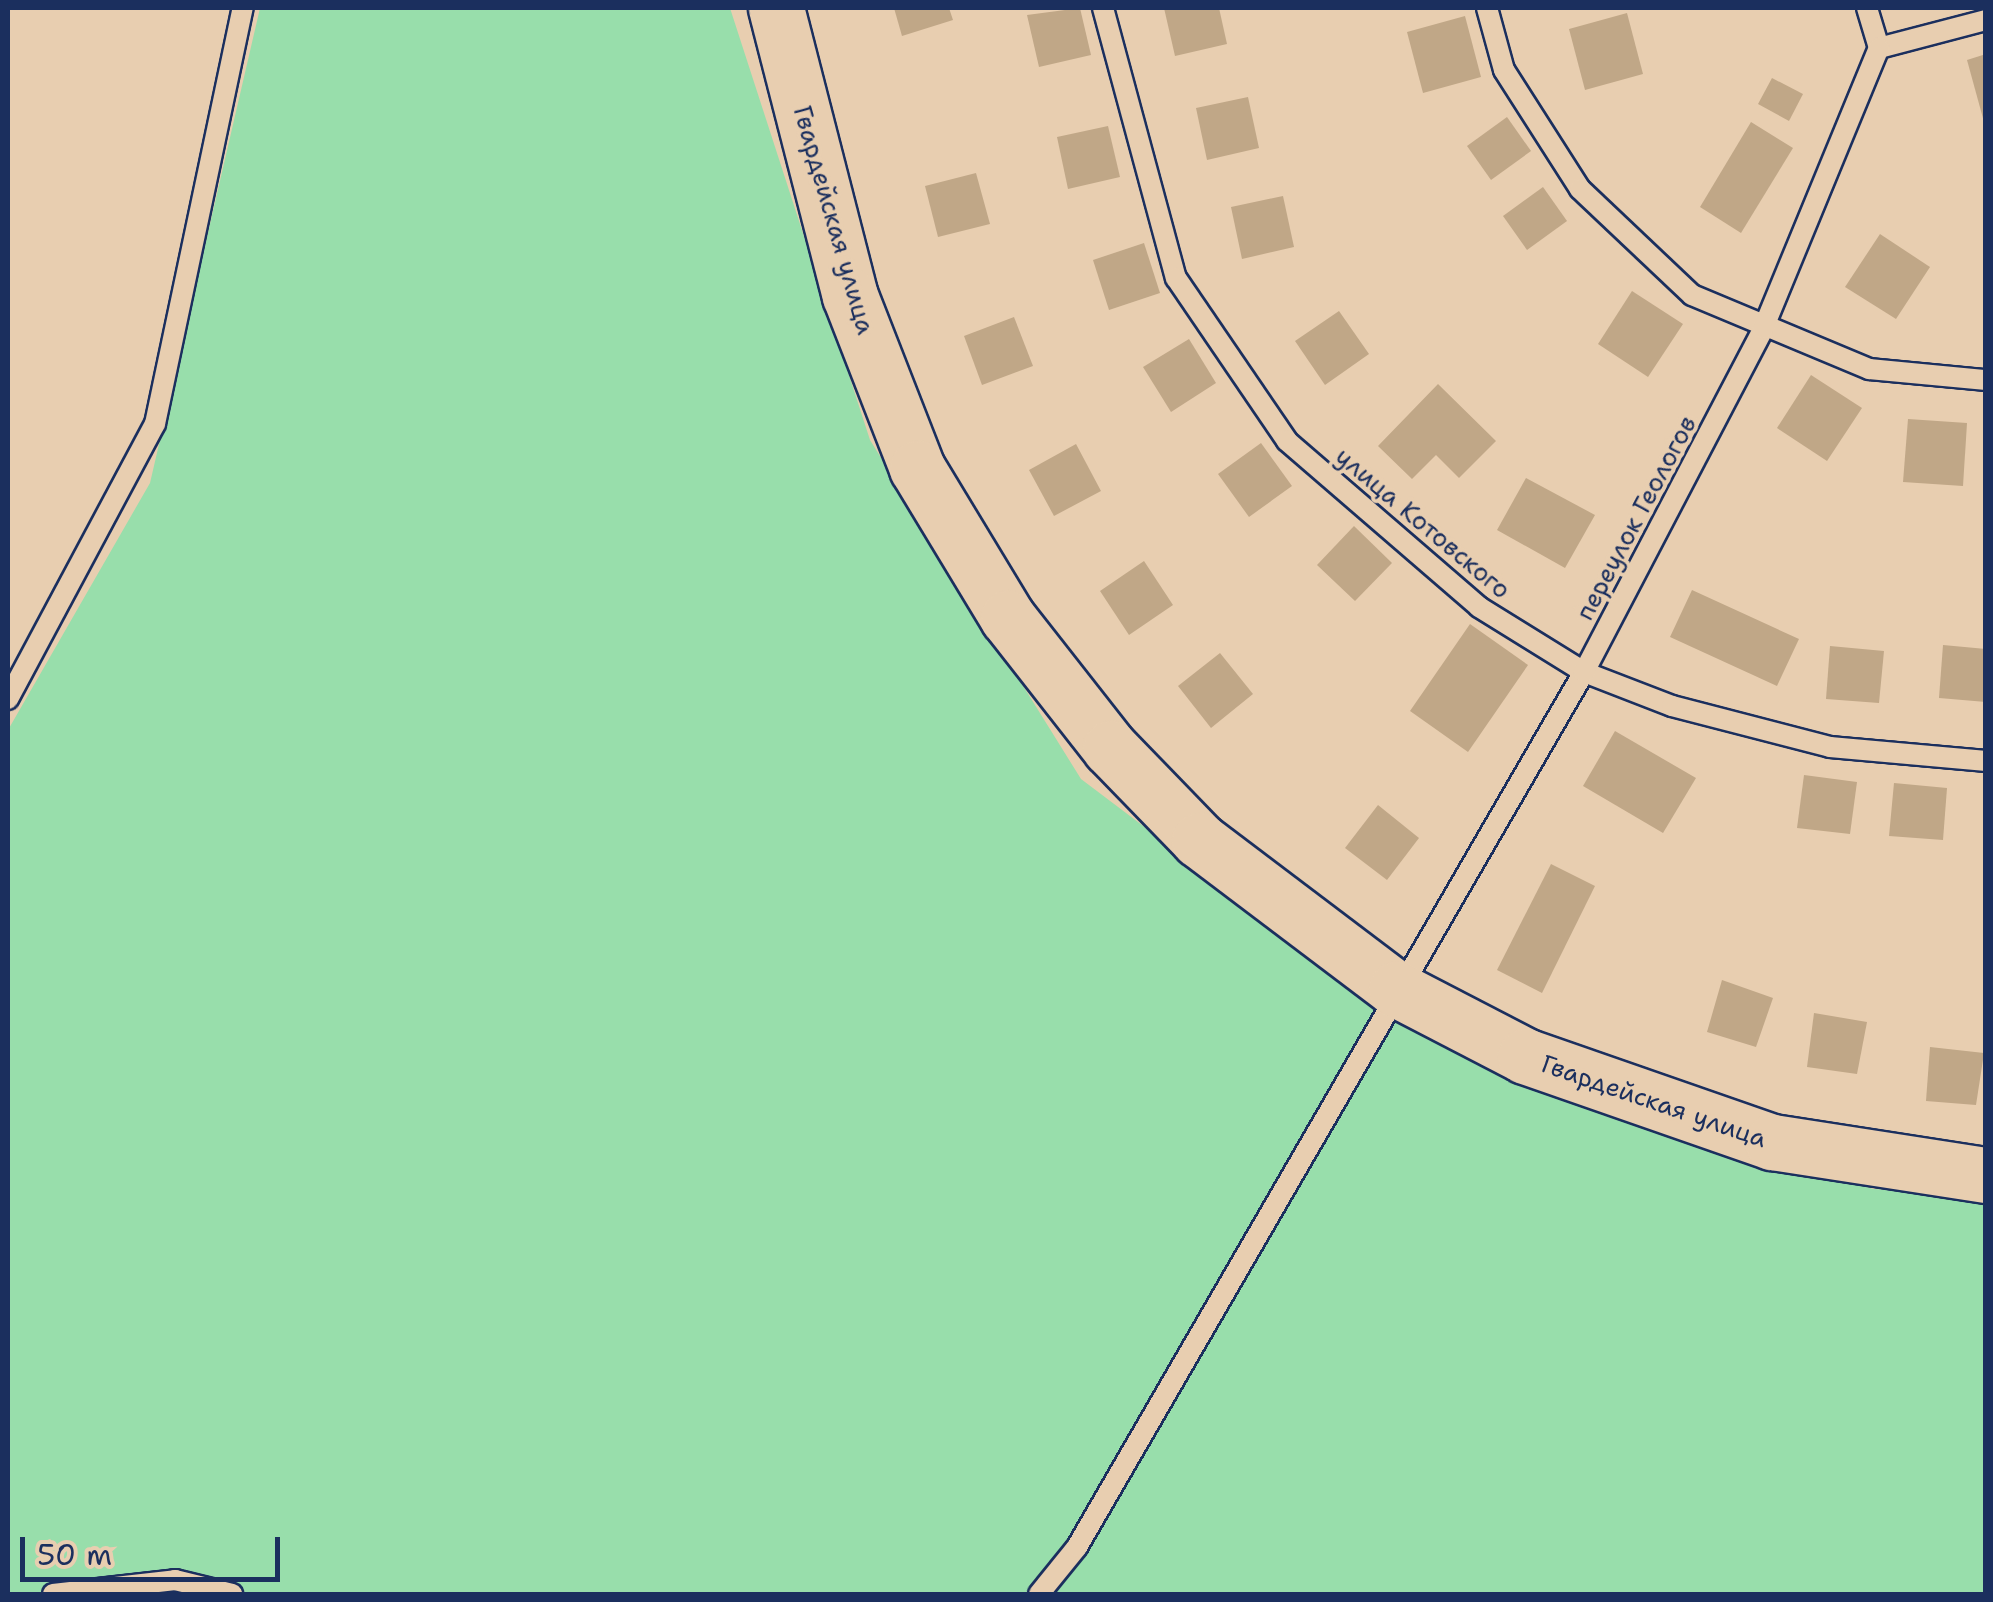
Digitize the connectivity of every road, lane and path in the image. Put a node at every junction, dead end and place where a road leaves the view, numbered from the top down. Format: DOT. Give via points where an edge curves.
graph roads {
  1 [pos="243,8"];
  2 [pos="776,8"];
  3 [pos="1103,8"];
  4 [pos="1487,8"];
  5 [pos="1867,8"];
  6 [pos="1986,20"];
  7 [pos="1879,48"];
  8 [pos="1764,329"];
  9 [pos="1986,380"];
  10 [pos="1584,672"];
  11 [pos="8,698"];
  12 [pos="1986,761"];
  13 [pos="1396,989"];
  14 [pos="1986,1174"];
  15 [pos="53,1594"];
  16 [pos="232,1594"];
  17 [pos="1039,1594"];
  1 -- 11 [label="lane" via="155,424"];
  2 -- 13 [label="main road, Гвардейская улица" via="850,296 917,468 1008,618 1110,748 1199,840"];
  3 -- 10 [label="lane, улица Котовского" via="1176,278 1288,441 1479,607"];
  4 -- 8 [label="lane" via="1504,70 1580,189 1692,295"];
  5 -- 7 [label="lane"];
  6 -- 7 [label="lane"];
  7 -- 8 [label="lane, переулок Геологов"];
  8 -- 9 [label="lane" via="1870,369"];
  8 -- 10 [label="lane, переулок Геологов"];
  10 -- 12 [label="lane, улица Котовского" via="1672,706 1830,747"];
  10 -- 13 [label="lane, переулок Геологов"];
  13 -- 14 [label="main road, Гвардейская улица" via="1525,1056 1645,1104 1772,1142"];
  13 -- 17 [label="lane, переулок Геологов" via="1077,1548"];
  15 -- 16 [label="lane" via="175,1580"];
}
